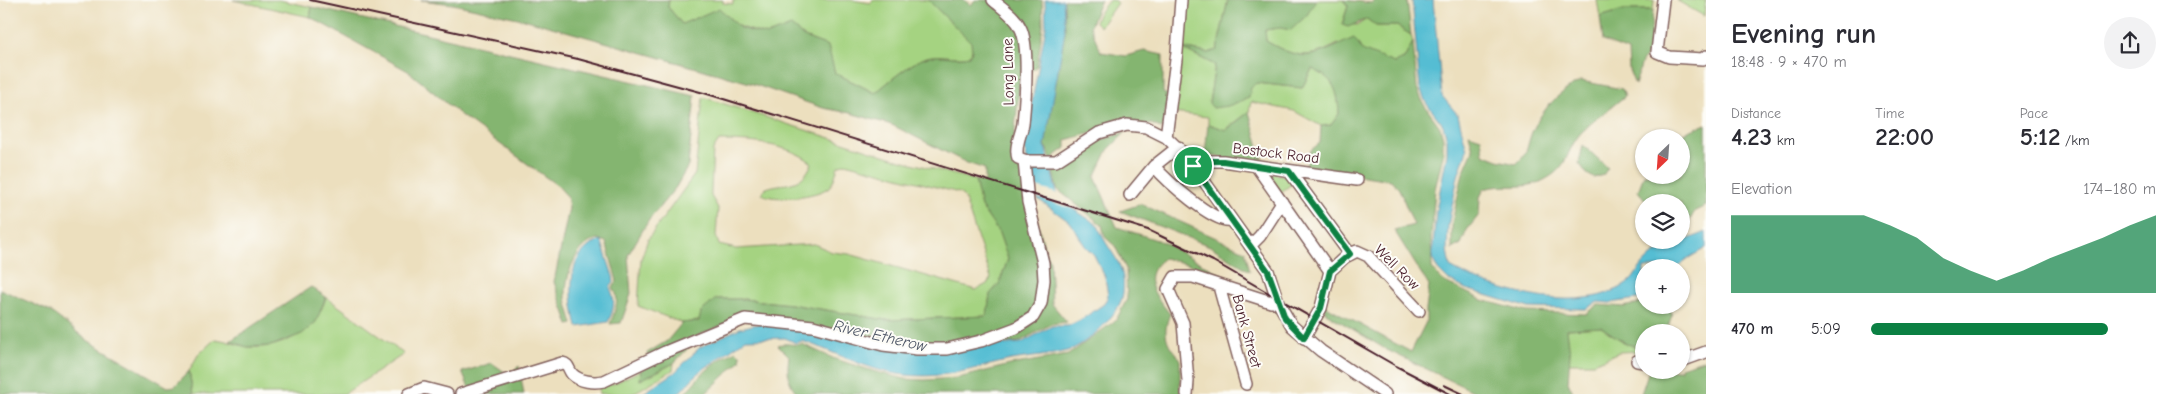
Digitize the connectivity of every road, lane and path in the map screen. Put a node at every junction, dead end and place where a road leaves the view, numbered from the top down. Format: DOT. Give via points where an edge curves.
graph roads {
  1 [pos="993,0"];
  2 [pos="1181,0"];
  3 [pos="1663,0"];
  4 [pos="1706,56"];
  5 [pos="1166,137"];
  6 [pos="1178,147"];
  7 [pos="1023,159"];
  8 [pos="1154,166"];
  9 [pos="1193,166"];
  10 [pos="1257,167"];
  11 [pos="1289,171"];
  12 [pos="1357,180"];
  13 [pos="1130,195"];
  14 [pos="1282,202"];
  15 [pos="1231,220"];
  16 [pos="1250,246"];
  17 [pos="1350,254"];
  18 [pos="1330,271"];
  19 [pos="1221,286"];
  20 [pos="1278,302"];
  21 [pos="1419,311"];
  22 [pos="1304,338"];
  23 [pos="1706,352"];
  24 [pos="1690,358"];
  25 [pos="1246,384"];
  26 [pos="1382,392"];
  27 [pos="409,394"];
  28 [pos="447,394"];
  29 [pos="460,394"];
  30 [pos="1187,394"];
  1 -- 7 [label="street, Long Lane" via="1017,22 1024,36"];
  2 -- 5 [label="street"];
  3 -- 4 [label="street" via="1657,52 1669,57 1703,59"];
  5 -- 6 [label="street"];
  5 -- 7 [label="street" via="1139,125 1121,126 1089,138 1054,161"];
  6 -- 8 [label="street"];
  6 -- 9 [label="street"];
  7 -- 29 [label="street, Long Lane" via="1044,280 1041,302 1033,317 1016,328 981,342 947,349 917,349 883,345 806,324 745,319 604,381 592,382 576,377 562,363"];
  8 -- 13 [label="street"];
  8 -- 15 [label="street" via="1182,194 1222,220"];
  9 -- 10 [label="street, Bostock Road" via="1202,161 1223,161"];
  9 -- 15 [label="street"];
  10 -- 11 [label="street, Bostock Road"];
  10 -- 14 [label="street"];
  11 -- 12 [label="street, Bostock Road"];
  11 -- 17 [label="street"];
  14 -- 16 [label="street"];
  14 -- 18 [label="street"];
  15 -- 16 [label="street"];
  16 -- 20 [label="street" via="1271,277"];
  17 -- 18 [label="street"];
  17 -- 21 [label="street, Well Row" via="1360,251 1368,256"];
  18 -- 22 [label="street" via="1321,308"];
  19 -- 20 [label="street"];
  19 -- 25 [label="street, Bank Street"];
  19 -- 30 [label="street" via="1182,276 1175,277 1168,289 1182,323"];
  20 -- 22 [label="street" via="1285,318"];
  22 -- 26 [label="street"];
  23 -- 24 [label="street"];
  27 -- 28 [label="street" via="424,388"];
}
